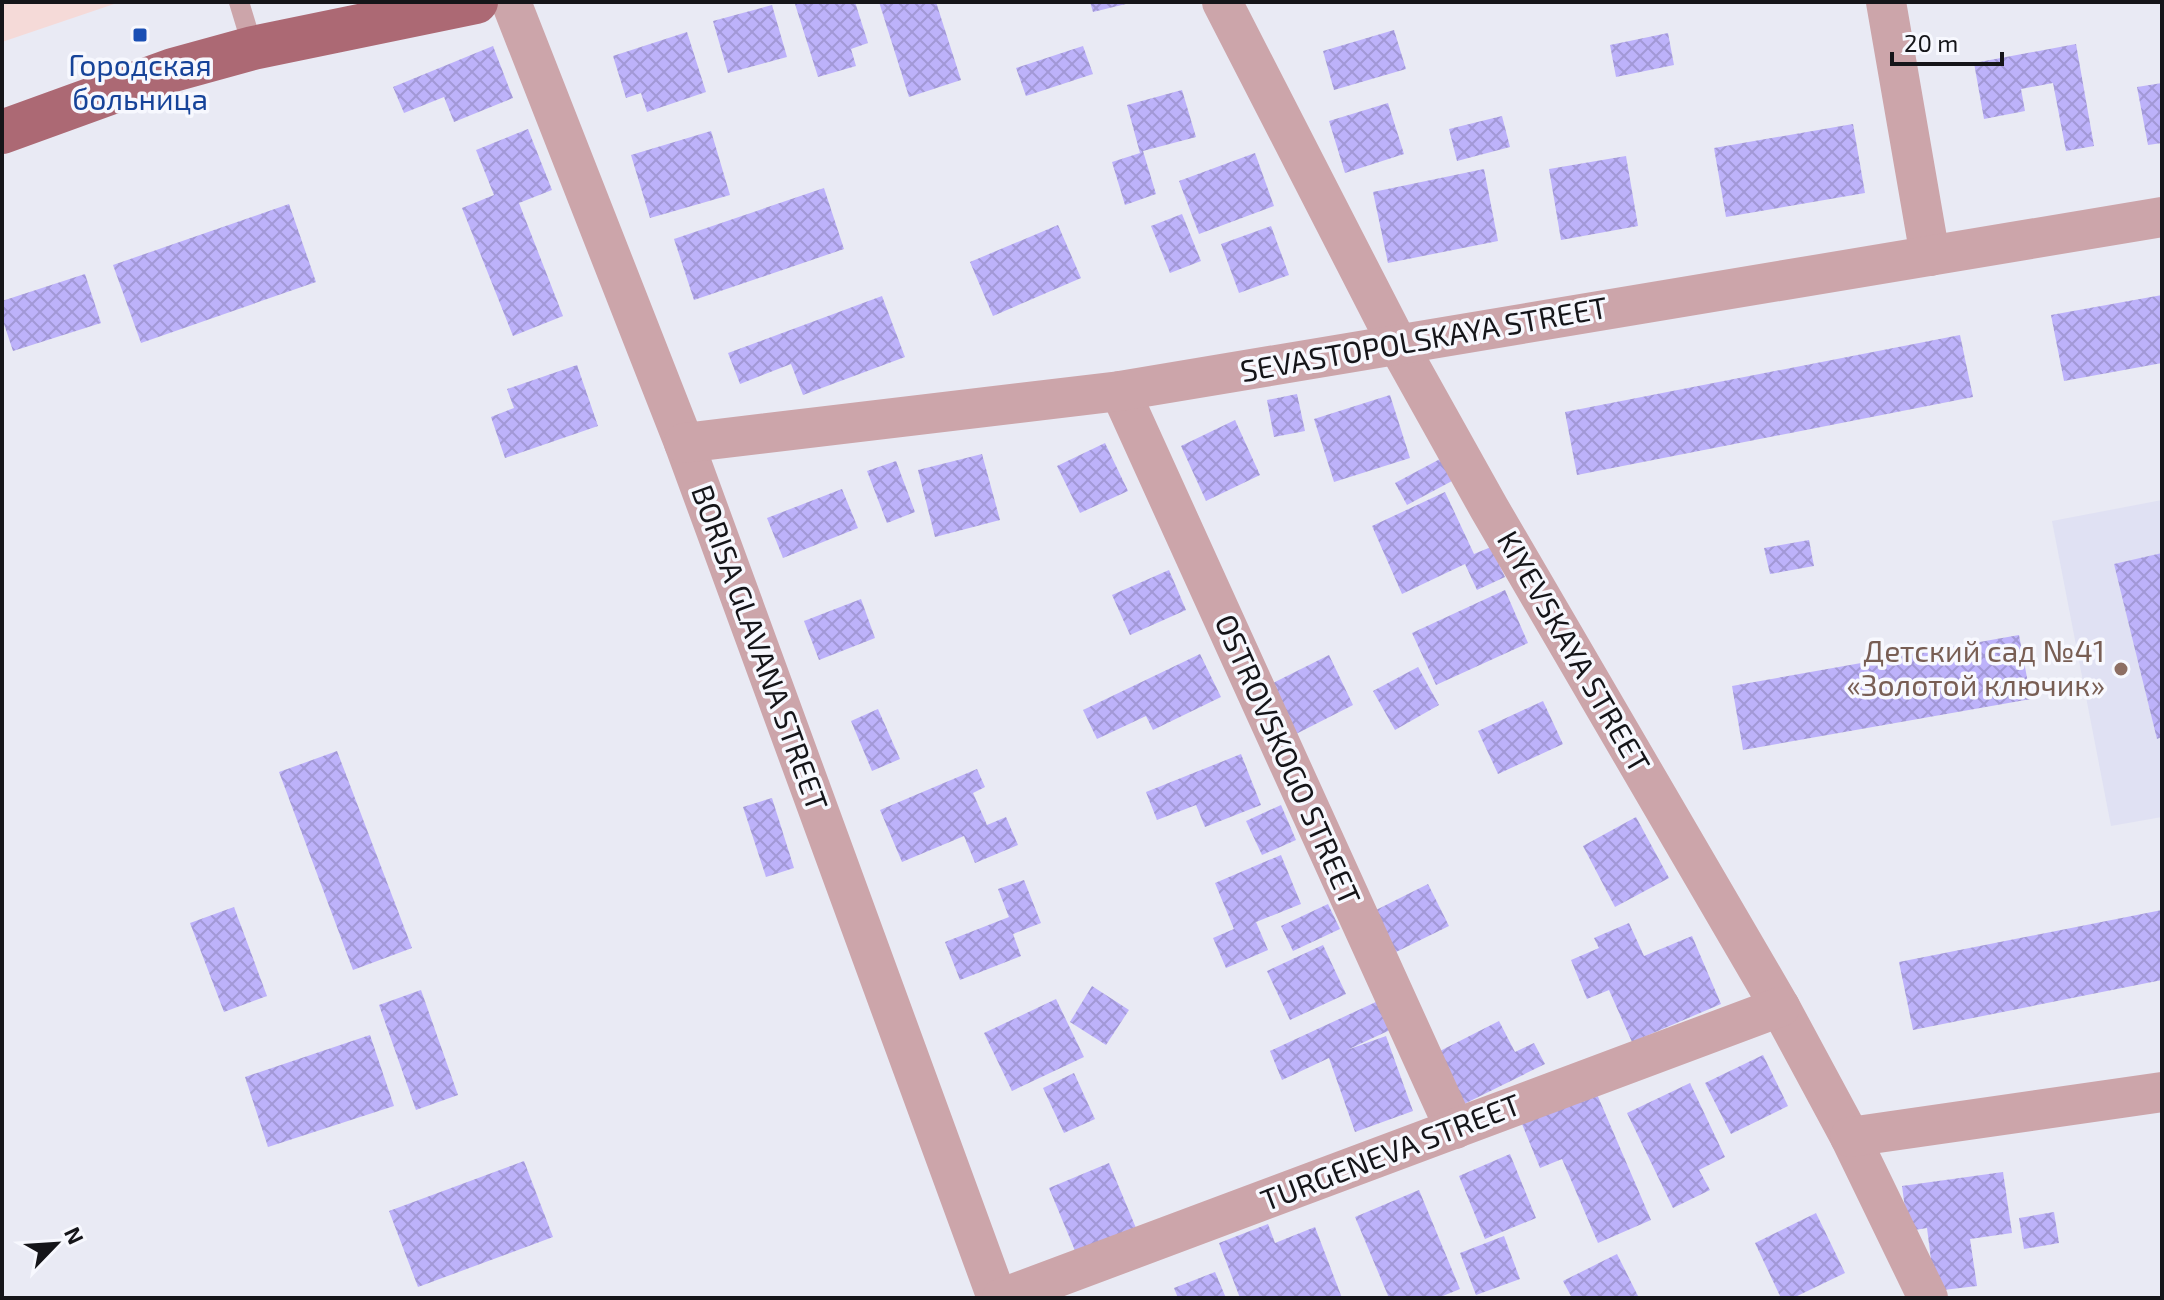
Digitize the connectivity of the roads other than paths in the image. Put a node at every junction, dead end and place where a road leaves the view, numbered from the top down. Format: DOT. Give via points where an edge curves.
graph roads {
  1 [pos="239,2"];
  2 [pos="476,2"];
  3 [pos="511,2"];
  4 [pos="1222,2"];
  5 [pos="1886,2"];
  6 [pos="253,48"];
  7 [pos="2,132"];
  8 [pos="2162,217"];
  9 [pos="1930,256"];
  10 [pos="1398,345"];
  11 [pos="1120,391"];
  12 [pos="684,443"];
  13 [pos="1780,1007"];
  14 [pos="2162,1092"];
  15 [pos="1455,1129"];
  16 [pos="1850,1137"];
  17 [pos="999,1298"];
  18 [pos="1928,1298"];
  1 -- 6 [label="lane"];
  2 -- 6 [label="main road"];
  3 -- 12 [label="street, BORISA GLAVANA STREET"];
  4 -- 10 [label="street, KIYEVSKAYA STREET"];
  5 -- 9 [label="street"];
  6 -- 7 [label="main road" via="173,70"];
  8 -- 9 [label="street, SEVASTOPOLSKAYA STREET"];
  9 -- 10 [label="street, SEVASTOPOLSKAYA STREET"];
  10 -- 11 [label="street, SEVASTOPOLSKAYA STREET"];
  10 -- 13 [label="street, KIYEVSKAYA STREET"];
  11 -- 12 [label="street, SEVASTOPOLSKAYA STREET"];
  11 -- 15 [label="street, OSTROVSKOGO STREET"];
  12 -- 17 [label="street, BORISA GLAVANA STREET"];
  13 -- 15 [label="street, TURGENEVA STREET"];
  13 -- 16 [label="street, KIYEVSKAYA STREET"];
  14 -- 16 [label="street"];
  15 -- 17 [label="street, TURGENEVA STREET"];
  16 -- 18 [label="street, KIYEVSKAYA STREET"];
}
